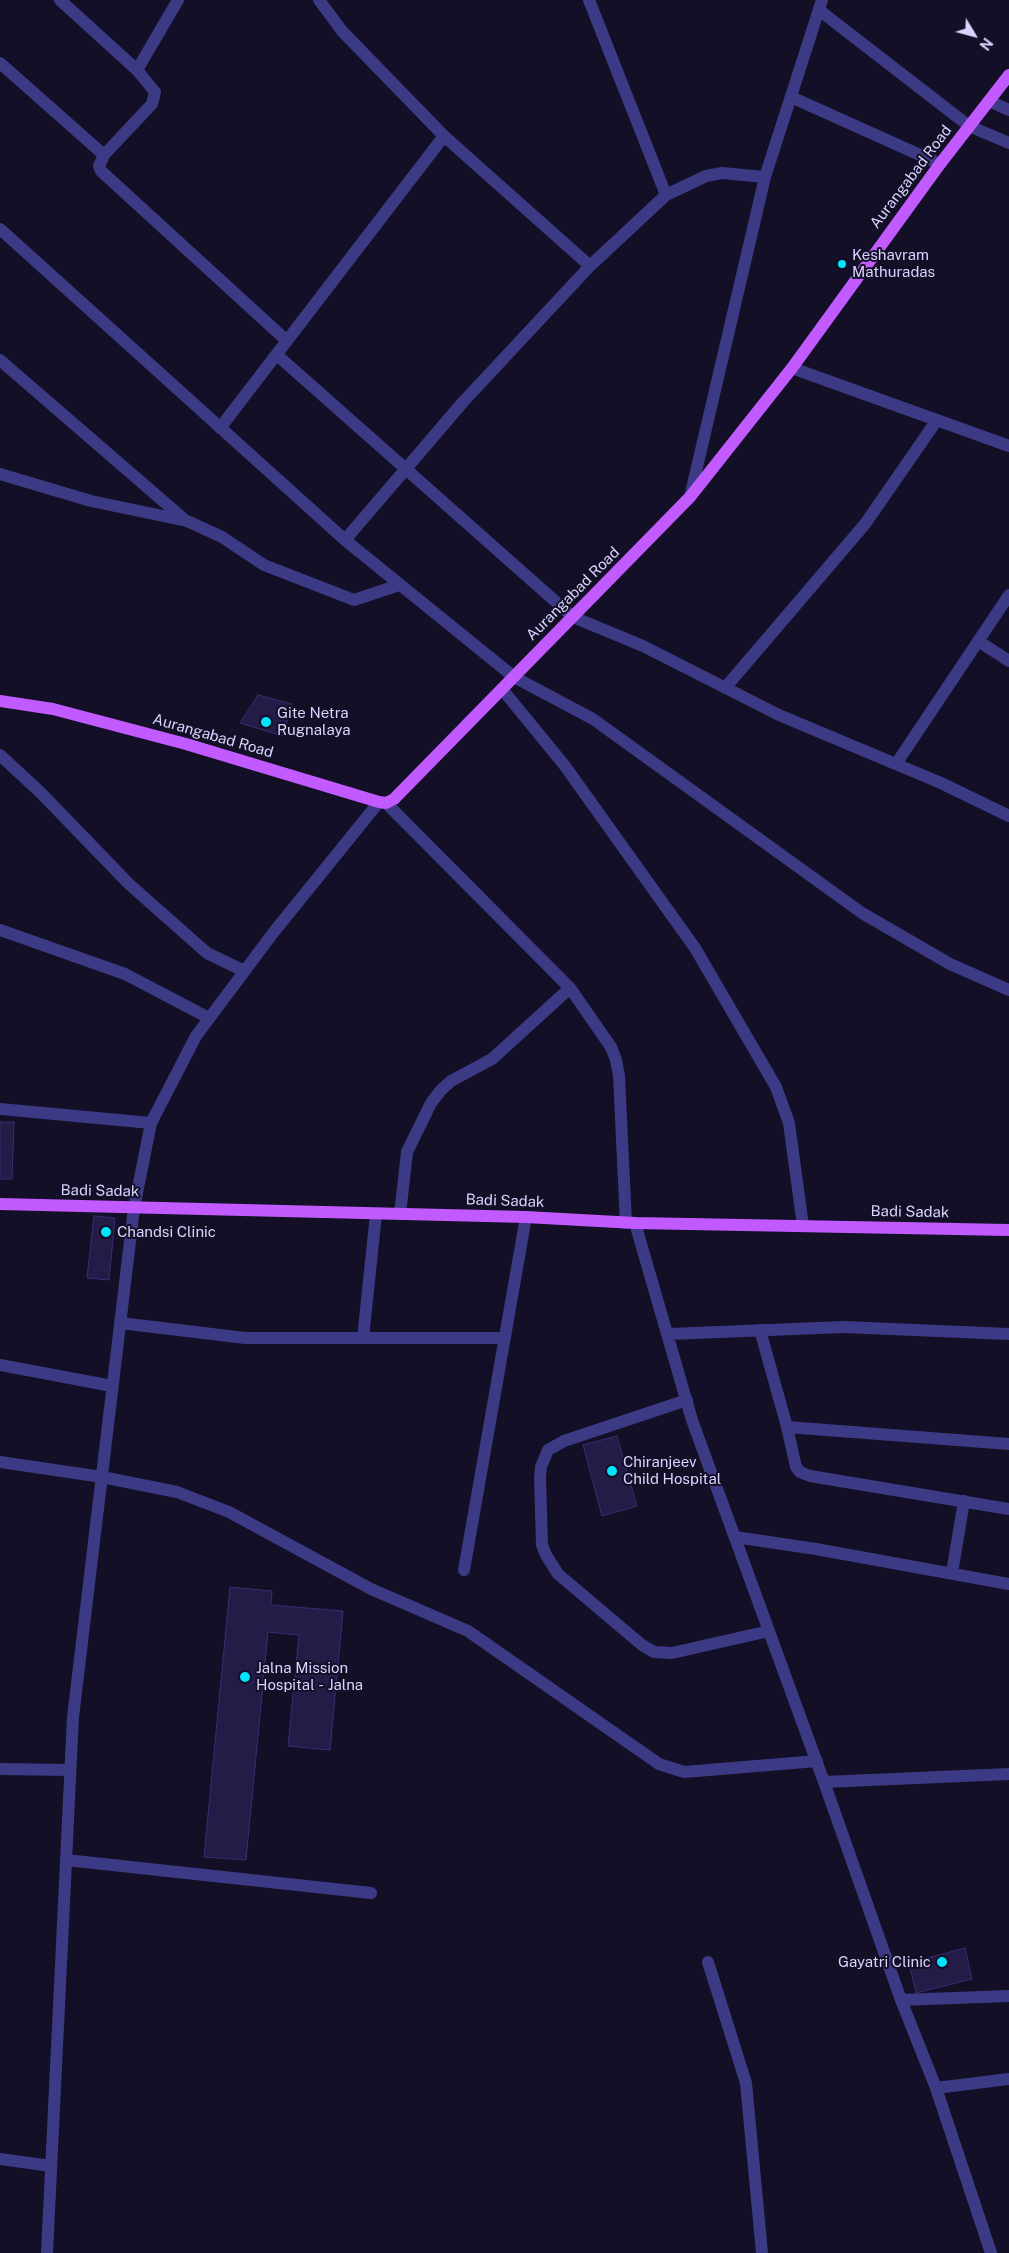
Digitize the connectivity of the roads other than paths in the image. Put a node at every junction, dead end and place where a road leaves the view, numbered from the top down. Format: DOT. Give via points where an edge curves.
graph roads {
  1 [pos="60,0"];
  2 [pos="319,0"];
  3 [pos="588,0"];
  4 [pos="176,1"];
  5 [pos="820,5"];
  6 [pos="0,64"];
  7 [pos="137,70"];
  8 [pos="1009,75"];
  9 [pos="791,97"];
  10 [pos="989,101"];
  11 [pos="1009,110"];
  12 [pos="969,126"];
  13 [pos="444,136"];
  14 [pos="1009,143"];
  15 [pos="104,155"];
  16 [pos="940,164"];
  17 [pos="766,177"];
  18 [pos="666,194"];
  19 [pos="0,229"];
  20 [pos="590,266"];
  21 [pos="287,342"];
  22 [pos="277,355"];
  23 [pos="0,360"];
  24 [pos="792,368"];
  25 [pos="937,420"];
  26 [pos="220,428"];
  27 [pos="1009,446"];
  28 [pos="405,470"];
  29 [pos="0,474"];
  30 [pos="690,497"];
  31 [pos="186,521"];
  32 [pos="345,540"];
  33 [pos="399,584"];
  34 [pos="1009,594"];
  35 [pos="573,617"];
  36 [pos="978,640"];
  37 [pos="1009,661"];
  38 [pos="514,677"];
  39 [pos="725,688"];
  40 [pos="502,689"];
  41 [pos="0,701"];
  42 [pos="0,755"];
  43 [pos="896,764"];
  44 [pos="382,803"];
  45 [pos="1009,816"];
  46 [pos="0,930"];
  47 [pos="244,971"];
  48 [pos="570,988"];
  49 [pos="1009,990"];
  50 [pos="209,1018"];
  51 [pos="0,1109"];
  52 [pos="151,1123"];
  53 [pos="0,1204"];
  54 [pos="134,1208"];
  55 [pos="376,1214"];
  56 [pos="400,1214"];
  57 [pos="526,1218"];
  58 [pos="631,1223"];
  59 [pos="803,1226"];
  60 [pos="1009,1230"];
  61 [pos="120,1323"];
  62 [pos="760,1330"];
  63 [pos="669,1334"];
  64 [pos="1009,1334"];
  65 [pos="363,1338"];
  66 [pos="505,1338"];
  67 [pos="0,1365"];
  68 [pos="112,1386"];
  69 [pos="687,1400"];
  70 [pos="787,1427"];
  71 [pos="1009,1444"];
  72 [pos="0,1462"];
  73 [pos="102,1477"];
  74 [pos="964,1502"];
  75 [pos="1009,1509"];
  76 [pos="735,1537"];
  77 [pos="464,1570"];
  78 [pos="952,1574"];
  79 [pos="1009,1584"];
  80 [pos="770,1630"];
  81 [pos="817,1761"];
  82 [pos="0,1769"];
  83 [pos="70,1770"];
  84 [pos="1009,1774"];
  85 [pos="824,1782"];
  86 [pos="66,1860"];
  87 [pos="371,1893"];
  88 [pos="708,1962"];
  89 [pos="1009,1996"];
  90 [pos="901,2000"];
  91 [pos="1009,2079"];
  92 [pos="936,2088"];
  93 [pos="0,2159"];
  94 [pos="51,2166"];
  95 [pos="47,2253"];
  96 [pos="762,2253"];
  97 [pos="991,2253"];
  1 -- 7 [label="street"];
  2 -- 13 [label="street" via="342,31"];
  3 -- 18 [label="street"];
  4 -- 7 [label="street"];
  5 -- 9 [label="street"];
  5 -- 12 [label="street"];
  6 -- 15 [label="street"];
  7 -- 15 [label="street" via="155,92 154,99"];
  8 -- 10 [label="main road, Aurangabad Road"];
  9 -- 16 [label="street"];
  9 -- 17 [label="street"];
  10 -- 11 [label="street"];
  10 -- 12 [label="main road, Aurangabad Road"];
  12 -- 14 [label="street"];
  12 -- 16 [label="main road, Aurangabad Road"];
  13 -- 20 [label="street"];
  13 -- 21 [label="street"];
  15 -- 21 [label="street" via="99,166 104,175"];
  16 -- 24 [label="main road, Aurangabad Road"];
  17 -- 18 [label="street" via="722,173 706,176"];
  17 -- 30 [label="street"];
  18 -- 20 [label="street"];
  19 -- 26 [label="street"];
  20 -- 28 [label="street" via="463,402"];
  21 -- 22 [label="street"];
  22 -- 26 [label="street"];
  22 -- 28 [label="street"];
  23 -- 31 [label="street"];
  24 -- 25 [label="street"];
  24 -- 30 [label="main road, Aurangabad Road"];
  25 -- 27 [label="street"];
  25 -- 39 [label="street" via="865,524"];
  26 -- 32 [label="street"];
  28 -- 32 [label="street"];
  28 -- 35 [label="street"];
  29 -- 31 [label="street" via="91,501"];
  30 -- 35 [label="main road, Aurangabad Road"];
  31 -- 33 [label="street" via="222,537 264,565 354,600"];
  32 -- 33 [label="street"];
  33 -- 38 [label="street"];
  34 -- 36 [label="street"];
  35 -- 38 [label="main road, Aurangabad Road"];
  35 -- 39 [label="street" via="643,646"];
  36 -- 37 [label="street"];
  36 -- 43 [label="street"];
  38 -- 40 [label="main road, Aurangabad Road"];
  38 -- 49 [label="street" via="593,719 862,913 950,964"];
  39 -- 43 [label="street" via="779,715"];
  40 -- 44 [label="main road, Aurangabad Road" via="394,799"];
  40 -- 59 [label="street" via="565,766 695,948 776,1087 789,1123"];
  41 -- 44 [label="main road, Aurangabad Road" via="53,710 186,744"];
  42 -- 47 [label="street" via="129,884 200,947"];
  43 -- 45 [label="street"];
  44 -- 47 [label="street"];
  44 -- 48 [label="street"];
  46 -- 50 [label="street" via="125,974"];
  47 -- 50 [label="street"];
  48 -- 56 [label="street" via="492,1058 451,1081 431,1103 407,1152"];
  48 -- 58 [label="street" via="602,1032 616,1060"];
  50 -- 52 [label="street" via="196,1036"];
  51 -- 52 [label="street"];
  52 -- 54 [label="street"];
  53 -- 54 [label="main road, Badi Sadak"];
  54 -- 55 [label="main road, Badi Sadak"];
  54 -- 61 [label="street"];
  55 -- 56 [label="main road, Badi Sadak"];
  55 -- 65 [label="street"];
  56 -- 57 [label="main road, Badi Sadak"];
  57 -- 58 [label="main road, Badi Sadak"];
  57 -- 66 [label="street"];
  58 -- 59 [label="main road, Badi Sadak"];
  58 -- 63 [label="street"];
  59 -- 60 [label="main road, Badi Sadak"];
  61 -- 65 [label="street" via="245,1338"];
  61 -- 68 [label="street"];
  62 -- 63 [label="street"];
  62 -- 64 [label="street" via="844,1327"];
  62 -- 70 [label="street"];
  63 -- 69 [label="street"];
  65 -- 66 [label="street"];
  66 -- 77 [label="street"];
  67 -- 68 [label="street"];
  68 -- 73 [label="street"];
  69 -- 76 [label="street"];
  69 -- 80 [label="street" via="564,1441 548,1450 540,1467 542,1545 558,1574 654,1652 672,1653"];
  70 -- 71 [label="street"];
  70 -- 74 [label="street" via="800,1472"];
  72 -- 73 [label="street"];
  73 -- 81 [label="street" via="177,1492 211,1504 371,1589 468,1631 659,1764 684,1772"];
  73 -- 83 [label="street" via="73,1717"];
  74 -- 75 [label="street"];
  74 -- 78 [label="street"];
  76 -- 78 [label="street"];
  76 -- 80 [label="street"];
  78 -- 79 [label="street"];
  80 -- 81 [label="street"];
  81 -- 85 [label="street"];
  82 -- 83 [label="street"];
  83 -- 86 [label="street"];
  84 -- 85 [label="street"];
  85 -- 90 [label="street"];
  86 -- 87 [label="street"];
  86 -- 94 [label="street"];
  88 -- 96 [label="street" via="748,2090"];
  89 -- 90 [label="street"];
  90 -- 92 [label="street"];
  91 -- 92 [label="street"];
  92 -- 97 [label="street"];
  93 -- 94 [label="street"];
  94 -- 95 [label="street"];
}
